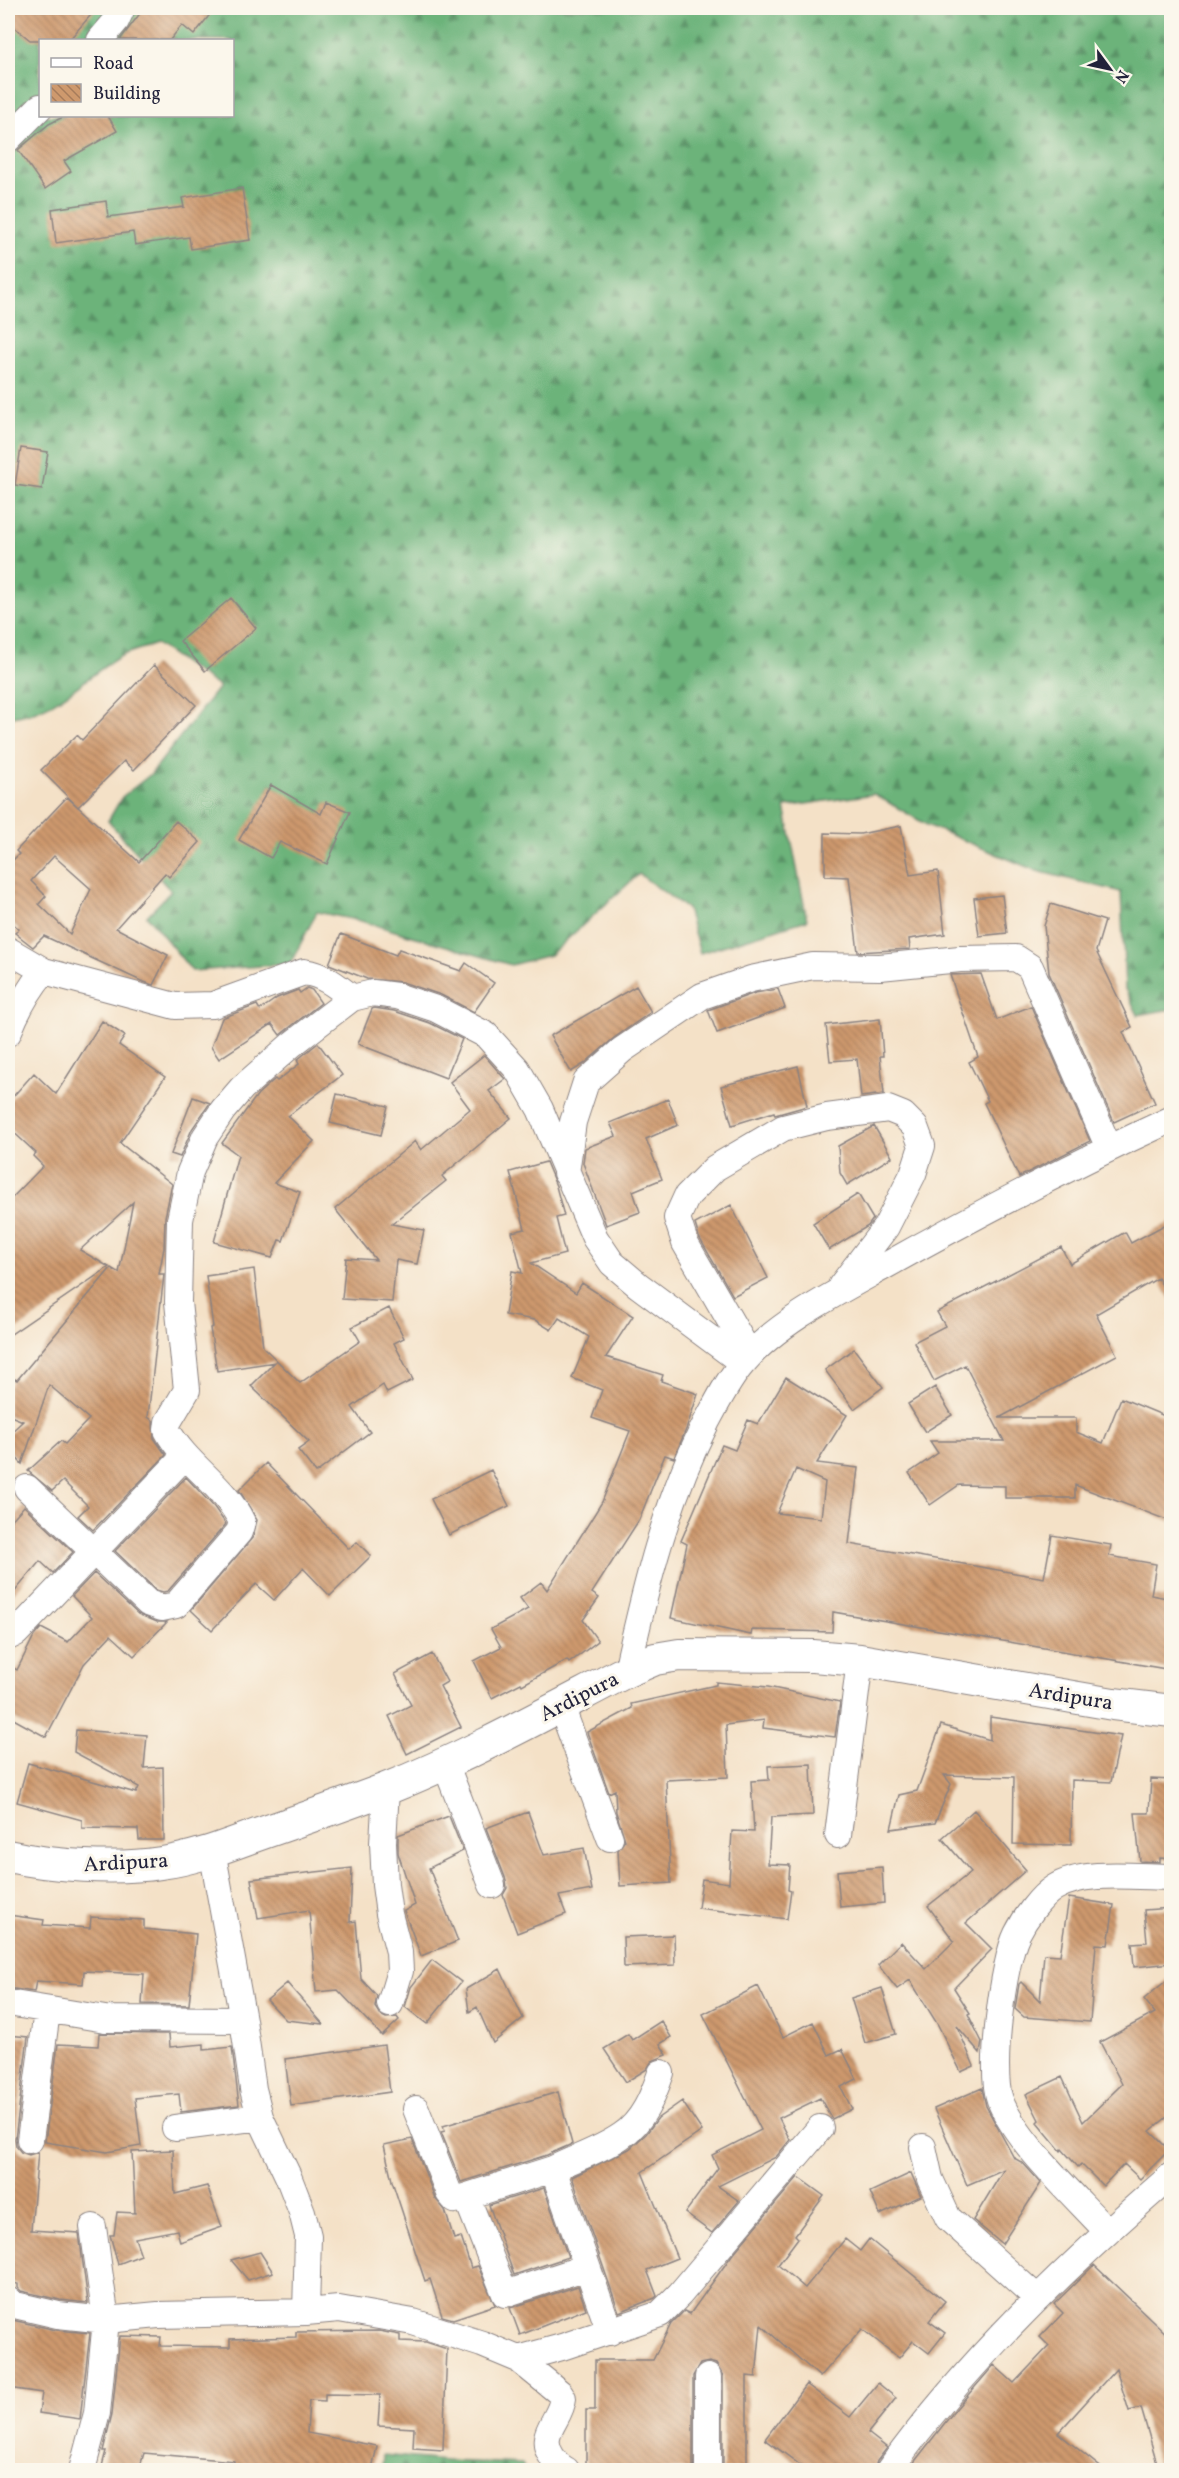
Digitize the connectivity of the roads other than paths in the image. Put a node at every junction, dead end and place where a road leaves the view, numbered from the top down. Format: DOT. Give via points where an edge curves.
graph roads {
  1 [pos="122,8"];
  2 [pos="101,39"];
  3 [pos="39,108"];
  4 [pos="8,139"];
  5 [pos="8,950"];
  6 [pos="44,971"];
  7 [pos="352,998"];
  8 [pos="8,1033"];
  9 [pos="1172,1119"];
  10 [pos="1109,1148"];
  11 [pos="566,1174"];
  12 [pos="836,1293"];
  13 [pos="746,1359"];
  14 [pos="184,1457"];
  15 [pos="27,1488"];
  16 [pos="95,1551"];
  17 [pos="8,1638"];
  18 [pos="860,1660"];
  19 [pos="627,1671"];
  20 [pos="561,1706"];
  21 [pos="1172,1711"];
  22 [pos="445,1763"];
  23 [pos="386,1789"];
  24 [pos="838,1835"];
  25 [pos="610,1838"];
  26 [pos="212,1850"];
  27 [pos="8,1856"];
  28 [pos="1172,1877"];
  29 [pos="492,1885"];
  30 [pos="8,2003"];
  31 [pos="390,2004"];
  32 [pos="47,2011"];
  33 [pos="243,2020"];
  34 [pos="661,2073"];
  35 [pos="416,2109"];
  36 [pos="260,2118"];
  37 [pos="175,2128"];
  38 [pos="820,2128"];
  39 [pos="30,2140"];
  40 [pos="923,2146"];
  41 [pos="553,2169"];
  42 [pos="1172,2175"];
  43 [pos="467,2198"];
  44 [pos="93,2227"];
  45 [pos="1107,2231"];
  46 [pos="587,2267"];
  47 [pos="1037,2298"];
  48 [pos="8,2300"];
  49 [pos="306,2312"];
  50 [pos="106,2320"];
  51 [pos="610,2332"];
  52 [pos="518,2359"];
  53 [pos="708,2378"];
  54 [pos="82,2470"];
  55 [pos="566,2470"];
  56 [pos="708,2470"];
  57 [pos="889,2470"];
  1 -- 2 [label="street"];
  3 -- 4 [label="street"];
  5 -- 6 [label="street"];
  6 -- 7 [label="street" via="175,1006 213,1005 304,972 327,979"];
  6 -- 8 [label="street" via="30,988"];
  7 -- 11 [label="street" via="373,993 397,996 436,1009 486,1035 517,1069 540,1109"];
  7 -- 14 [label="street" via="242,1088 205,1137 190,1172 180,1220 178,1302 188,1390 166,1426"];
  9 -- 10 [label="street"];
  10 -- 11 [label="street" via="1030,967 1016,958 880,967 813,966 751,979 702,996 622,1050 586,1082 573,1122"];
  10 -- 12 [label="street"];
  11 -- 13 [label="street" via="595,1238 612,1263 638,1286"];
  12 -- 13 [label="street"];
  12 -- 13 [label="street" via="886,1227 913,1174 922,1146 915,1127 903,1115 888,1109 783,1128 715,1168 687,1196 677,1218 685,1243"];
  13 -- 19 [label="street" via="722,1393 694,1447 646,1586"];
  14 -- 16 [label="street"];
  14 -- 16 [label="street" via="230,1502 242,1522 230,1544 176,1605 162,1608 148,1603"];
  15 -- 16 [label="street"];
  16 -- 17 [label="street"];
  18 -- 19 [label="street, Ardipura" via="680,1655 656,1659"];
  18 -- 21 [label="street, Ardipura"];
  18 -- 24 [label="street"];
  19 -- 20 [label="street, Ardipura"];
  20 -- 22 [label="street, Ardipura"];
  20 -- 25 [label="street"];
  22 -- 23 [label="street, Ardipura"];
  22 -- 29 [label="street"];
  23 -- 26 [label="street, Ardipura"];
  23 -- 31 [label="street" via="385,1886 400,1971"];
  26 -- 27 [label="street, Ardipura" via="162,1863 112,1866 68,1865"];
  26 -- 33 [label="street"];
  28 -- 45 [label="street" via="1077,1879 1054,1888 1017,1934 1009,1962 997,2033 996,2085 1000,2101 1030,2146"];
  30 -- 32 [label="street"];
  32 -- 33 [label="street" via="105,2019"];
  32 -- 39 [label="street"];
  33 -- 36 [label="street"];
  34 -- 41 [label="street" via="651,2099 622,2136"];
  35 -- 43 [label="street" via="449,2193 455,2200"];
  36 -- 37 [label="street"];
  36 -- 49 [label="street" via="288,2176 308,2236"];
  38 -- 51 [label="street" via="674,2301 660,2314"];
  40 -- 47 [label="street" via="930,2178 948,2218"];
  41 -- 43 [label="street"];
  41 -- 46 [label="street"];
  42 -- 45 [label="street"];
  43 -- 46 [label="street" via="505,2294"];
  44 -- 50 [label="street"];
  45 -- 47 [label="street"];
  46 -- 51 [label="street"];
  47 -- 57 [label="street" via="963,2378"];
  48 -- 50 [label="street" via="58,2315"];
  49 -- 50 [label="street"];
  49 -- 52 [label="street" via="339,2309 413,2322"];
  50 -- 54 [label="street" via="97,2413"];
  51 -- 52 [label="street"];
  52 -- 55 [label="street" via="563,2398 546,2443 555,2462"];
  53 -- 56 [label="street"];
}
